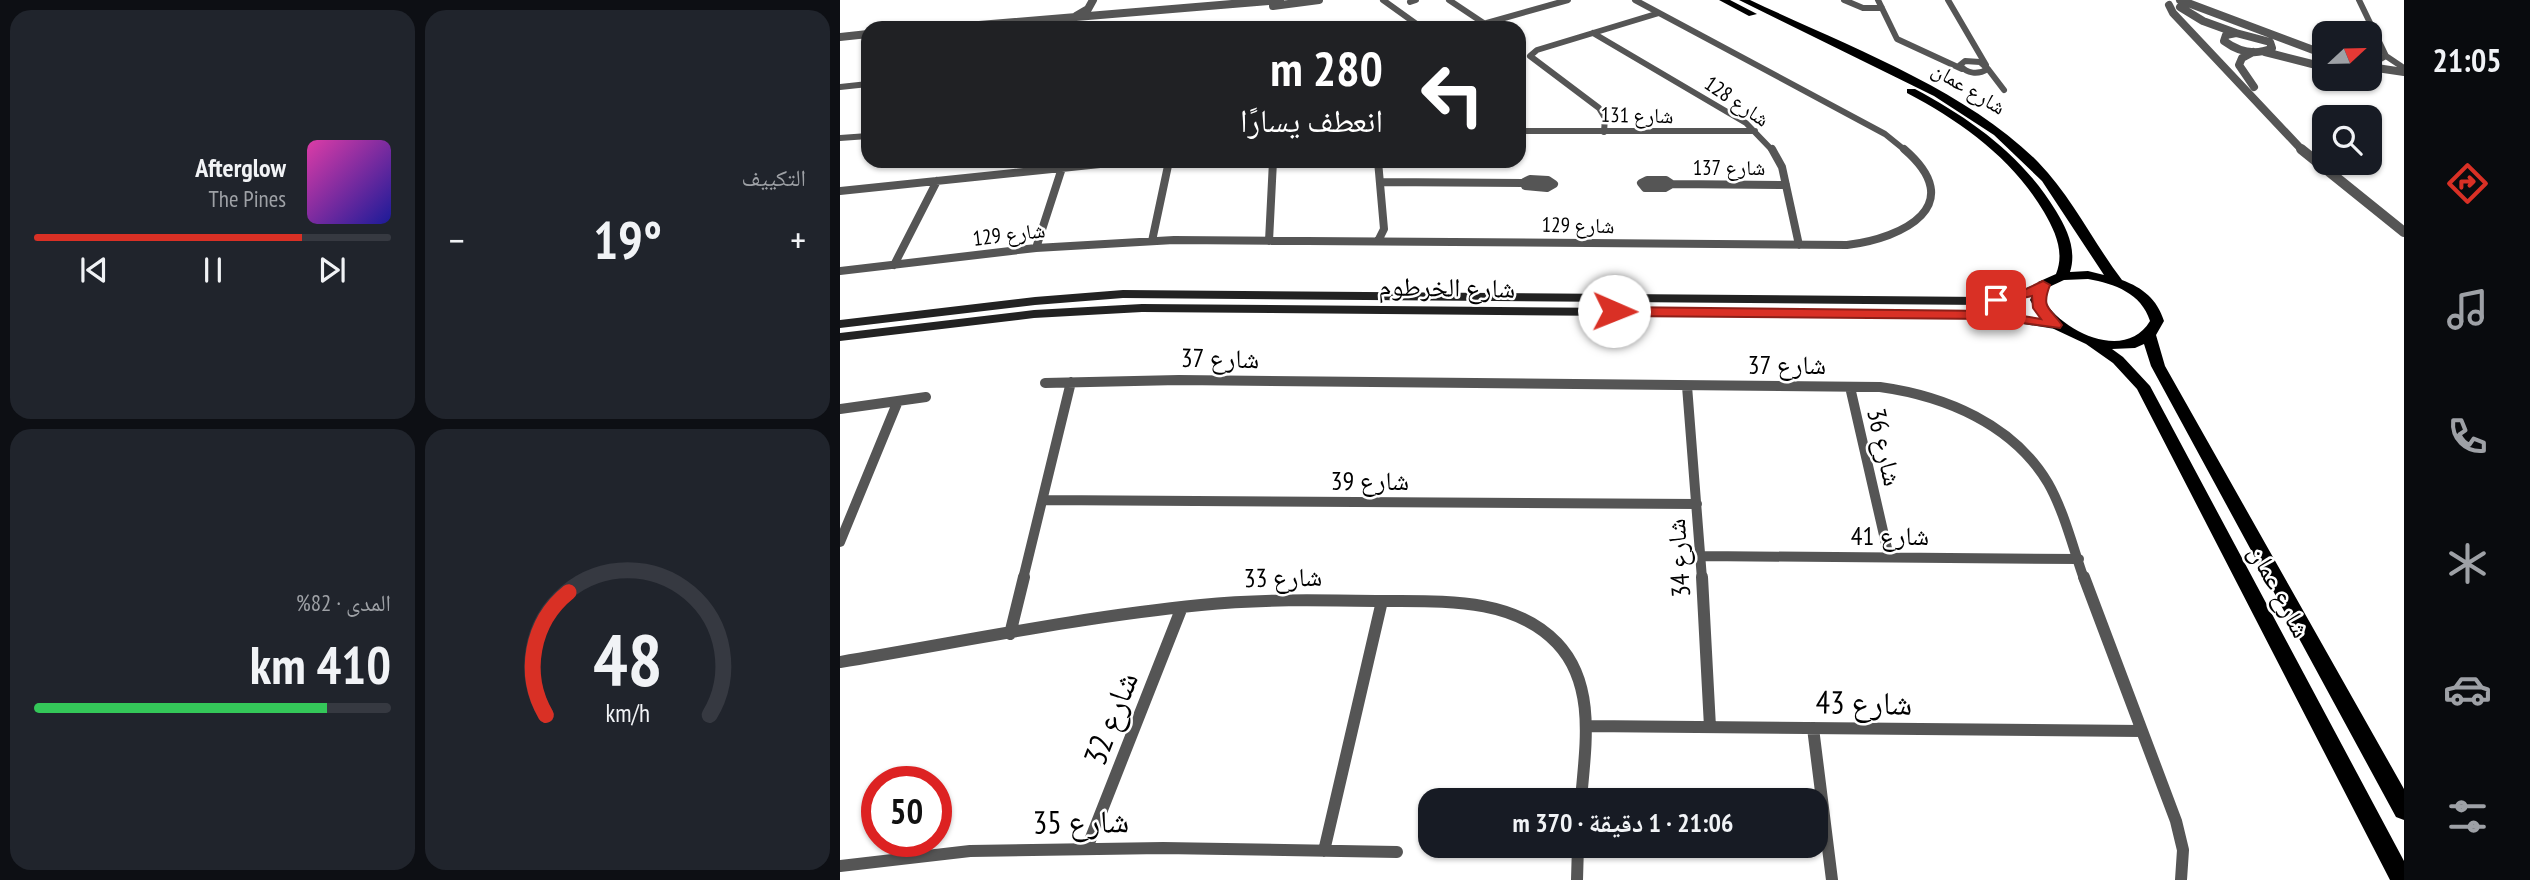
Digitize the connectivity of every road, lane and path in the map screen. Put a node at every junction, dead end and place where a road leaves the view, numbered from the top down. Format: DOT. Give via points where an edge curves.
graph roads {
  1 [pos="1093,0"];
  2 [pos="1280,0"];
  3 [pos="1319,0"];
  4 [pos="1382,0"];
  5 [pos="1449,0"];
  6 [pos="1567,0"];
  7 [pos="1635,0"];
  8 [pos="1723,0"];
  9 [pos="1743,0"];
  10 [pos="1948,0"];
  11 [pos="2180,0"];
  12 [pos="2359,0"];
  13 [pos="2169,2"];
  14 [pos="1852,3"];
  15 [pos="1878,4"];
  16 [pos="1106,5"];
  17 [pos="1659,13"];
  18 [pos="1102,15"];
  19 [pos="1076,16"];
  20 [pos="1021,21"];
  21 [pos="1080,21"];
  22 [pos="1093,21"];
  23 [pos="1411,21"];
  24 [pos="1480,21"];
  25 [pos="1495,21"];
  26 [pos="1887,21"];
  27 [pos="1593,33"];
  28 [pos="2236,33"];
  29 [pos="861,35"];
  30 [pos="840,37"];
  31 [pos="2224,37"];
  32 [pos="861,41"];
  33 [pos="840,43"];
  34 [pos="2272,46"];
  35 [pos="2312,50"];
  36 [pos="2253,52"];
  37 [pos="2264,52"];
  38 [pos="1979,53"];
  39 [pos="2229,53"];
  40 [pos="2386,56"];
  41 [pos="2312,58"];
  42 [pos="2382,58"];
  43 [pos="1964,64"];
  44 [pos="2312,64"];
  45 [pos="1987,67"];
  46 [pos="2382,67"];
  47 [pos="2404,70"];
  48 [pos="1979,73"];
  49 [pos="2382,77"];
  50 [pos="1995,80"];
  51 [pos="2236,80"];
  52 [pos="2404,80"];
  53 [pos="861,86"];
  54 [pos="840,87"];
  55 [pos="2004,90"];
  56 [pos="1526,131"];
  57 [pos="1755,131"];
  58 [pos="1604,132"];
  59 [pos="861,136"];
  60 [pos="840,138"];
  61 [pos="2312,147"];
  62 [pos="1062,168"];
  63 [pos="1168,168"];
  64 [pos="1273,168"];
  65 [pos="1379,168"];
  66 [pos="2343,175"];
  67 [pos="937,181"];
  68 [pos="1380,182"];
  69 [pos="1523,183"];
  70 [pos="1672,184"];
  71 [pos="1786,185"];
  72 [pos="840,191"];
  73 [pos="2404,222"];
  74 [pos="2404,232"];
  75 [pos="1152,241"];
  76 [pos="1269,241"];
  77 [pos="1378,241"];
  78 [pos="1799,245"];
  79 [pos="1036,248"];
  80 [pos="894,265"];
  81 [pos="840,271"];
  82 [pos="2062,276"];
  83 [pos="2117,282"];
  84 [pos="2043,285"];
  85 [pos="840,324"];
  86 [pos="2055,325"];
  87 [pos="2149,336"];
  88 [pos="840,337"];
  89 [pos="2092,342"];
  90 [pos="1071,382"];
  91 [pos="1045,383"];
  92 [pos="1687,386"];
  93 [pos="1850,387"];
  94 [pos="926,397"];
  95 [pos="898,401"];
  96 [pos="840,409"];
  97 [pos="1043,500"];
  98 [pos="1697,504"];
  99 [pos="840,542"];
  100 [pos="1701,556"];
  101 [pos="1889,558"];
  102 [pos="2079,559"];
  103 [pos="1382,601"];
  104 [pos="1182,607"];
  105 [pos="1010,634"];
  106 [pos="840,662"];
  107 [pos="1586,726"];
  108 [pos="1710,727"];
  109 [pos="1813,728"];
  110 [pos="2142,731"];
  111 [pos="1582,788"];
  112 [pos="2404,810"];
  113 [pos="1087,848"];
  114 [pos="1324,851"];
  115 [pos="1397,852"];
  116 [pos="1578,858"];
  117 [pos="840,866"];
  118 [pos="1577,880"];
  119 [pos="1832,880"];
  120 [pos="2181,880"];
  121 [pos="2402,880"];
  1 -- 19 [label="street"];
  2 -- 18 [label="street"];
  3 -- 22 [label="street"];
  4 -- 23 [label="street"];
  5 -- 24 [label="street"];
  6 -- 25 [label="street"];
  7 -- 17 [label="street, شارع 129"];
  8 -- 82 [label="main road, شارع عمان" via="1917,94 1986,138 2020,170 2053,217 2066,246"];
  9 -- 83 [label="main road, شارع عمان" via="1936,92 1994,129 2050,182"];
  10 -- 38 [label="street"];
  11 -- 35 [label="street"];
  12 -- 40 [label="street"];
  13 -- 28 [label="street"];
  13 -- 31 [label="street"];
  13 -- 51 [label="street" via="2173,13"];
  14 -- 15 [label="street"];
  14 -- 15 [label="street"];
  14 -- 26 [label="street"];
  15 -- 26 [label="street"];
  16 -- 18 [label="street"];
  17 -- 27 [label="street"];
  17 -- 78 [label="street, شارع 129" via="1873,126 1909,153 1929,178 1931,202 1920,218 1904,229 1855,244"];
  18 -- 19 [label="street"];
  18 -- 21 [label="street"];
  19 -- 20 [label="street"];
  26 -- 43 [label="street" via="1899,41 1941,60"];
  27 -- 57 [label="street, شارع 128"];
  27 -- 58 [label="street" via="1530,57 1599,108 1605,118"];
  28 -- 31 [label="street"];
  28 -- 34 [label="street" via="2259,37"];
  29 -- 30 [label="street"];
  31 -- 39 [label="street"];
  32 -- 33 [label="street"];
  34 -- 37 [label="street"];
  34 -- 41 [label="street"];
  36 -- 37 [label="street"];
  36 -- 39 [label="street"];
  36 -- 61 [label="street" via="2240,60 2241,72"];
  37 -- 44 [label="street"];
  38 -- 43 [label="street"];
  38 -- 45 [label="street"];
  39 -- 51 [label="street"];
  40 -- 42 [label="street"];
  40 -- 47 [label="street"];
  43 -- 45 [label="street"];
  43 -- 48 [label="street"];
  45 -- 48 [label="street"];
  45 -- 50 [label="street"];
  46 -- 47 [label="street"];
  48 -- 50 [label="street"];
  49 -- 52 [label="street"];
  50 -- 55 [label="street"];
  51 -- 74 [label="street" via="2311,159"];
  53 -- 54 [label="street"];
  56 -- 58 [label="street, شارع 131"];
  57 -- 58 [label="street, شارع 131"];
  57 -- 71 [label="street, شارع 128" via="1776,152"];
  59 -- 60 [label="street"];
  62 -- 67 [label="street"];
  62 -- 79 [label="street"];
  63 -- 75 [label="street"];
  64 -- 76 [label="street"];
  65 -- 68 [label="street"];
  66 -- 73 [label="street"];
  67 -- 72 [label="street"];
  67 -- 80 [label="street"];
  68 -- 69 [label="street"];
  68 -- 77 [label="street" via="1384,229"];
  70 -- 71 [label="street, شارع 137"];
  71 -- 78 [label="street, شارع 128"];
  75 -- 76 [label="street, شارع 129"];
  75 -- 79 [label="street, شارع 129"];
  76 -- 77 [label="street, شارع 129"];
  77 -- 78 [label="street, شارع 129"];
  79 -- 80 [label="street, شارع 129"];
  80 -- 81 [label="street, شارع 129"];
  82 -- 83 [label="main road" via="2088,275"];
  82 -- 84 [label="main road"];
  83 -- 87 [label="main road, شارع عمان" via="2142,295 2156,313 2155,329"];
  84 -- 85 [label="main road, شارع الخرطوم" via="2018,296 1984,301 1123,294"];
  84 -- 86 [label="main road" via="2037,300"];
  86 -- 88 [label="main road, شارع الخرطوم" via="1992,315 1142,308 1034,314"];
  86 -- 89 [label="main road"];
  87 -- 89 [label="main road" via="2119,345"];
  87 -- 112 [label="main road, شارع عمان" via="2158,366"];
  89 -- 121 [label="main road, شارع عمان" via="2143,386"];
  90 -- 91 [label="street, شارع 37"];
  90 -- 92 [label="street, شارع 37"];
  90 -- 97 [label="street"];
  92 -- 93 [label="street, شارع 37"];
  92 -- 98 [label="street, شارع 34"];
  93 -- 101 [label="street, شارع 36"];
  93 -- 102 [label="street, شارع 37" via="1894,388 1933,397 2015,442 2049,485"];
  94 -- 95 [label="street"];
  95 -- 96 [label="street"];
  95 -- 99 [label="street"];
  97 -- 98 [label="street, شارع 39"];
  97 -- 105 [label="street"];
  98 -- 100 [label="street, شارع 34"];
  100 -- 101 [label="street, شارع 41"];
  100 -- 108 [label="street, شارع 34"];
  101 -- 102 [label="street, شارع 41"];
  102 -- 110 [label="street, شارع 37"];
  103 -- 104 [label="street, شارع 33" via="1263,601"];
  103 -- 107 [label="street, شارع 33" via="1479,604 1534,625 1558,643 1573,666 1584,692"];
  103 -- 114 [label="street"];
  104 -- 105 [label="street, شارع 33"];
  104 -- 113 [label="street, شارع 32"];
  105 -- 106 [label="street, شارع 33"];
  107 -- 108 [label="street, شارع 43"];
  107 -- 111 [label="street, شارع 33"];
  108 -- 109 [label="street, شارع 43"];
  109 -- 110 [label="street, شارع 43"];
  109 -- 119 [label="street"];
  110 -- 120 [label="street, شارع 37" via="2181,836"];
  113 -- 114 [label="street, شارع 35"];
  113 -- 117 [label="street, شارع 35" via="970,851"];
  114 -- 115 [label="street, شارع 35"];
  116 -- 118 [label="street"];
}
